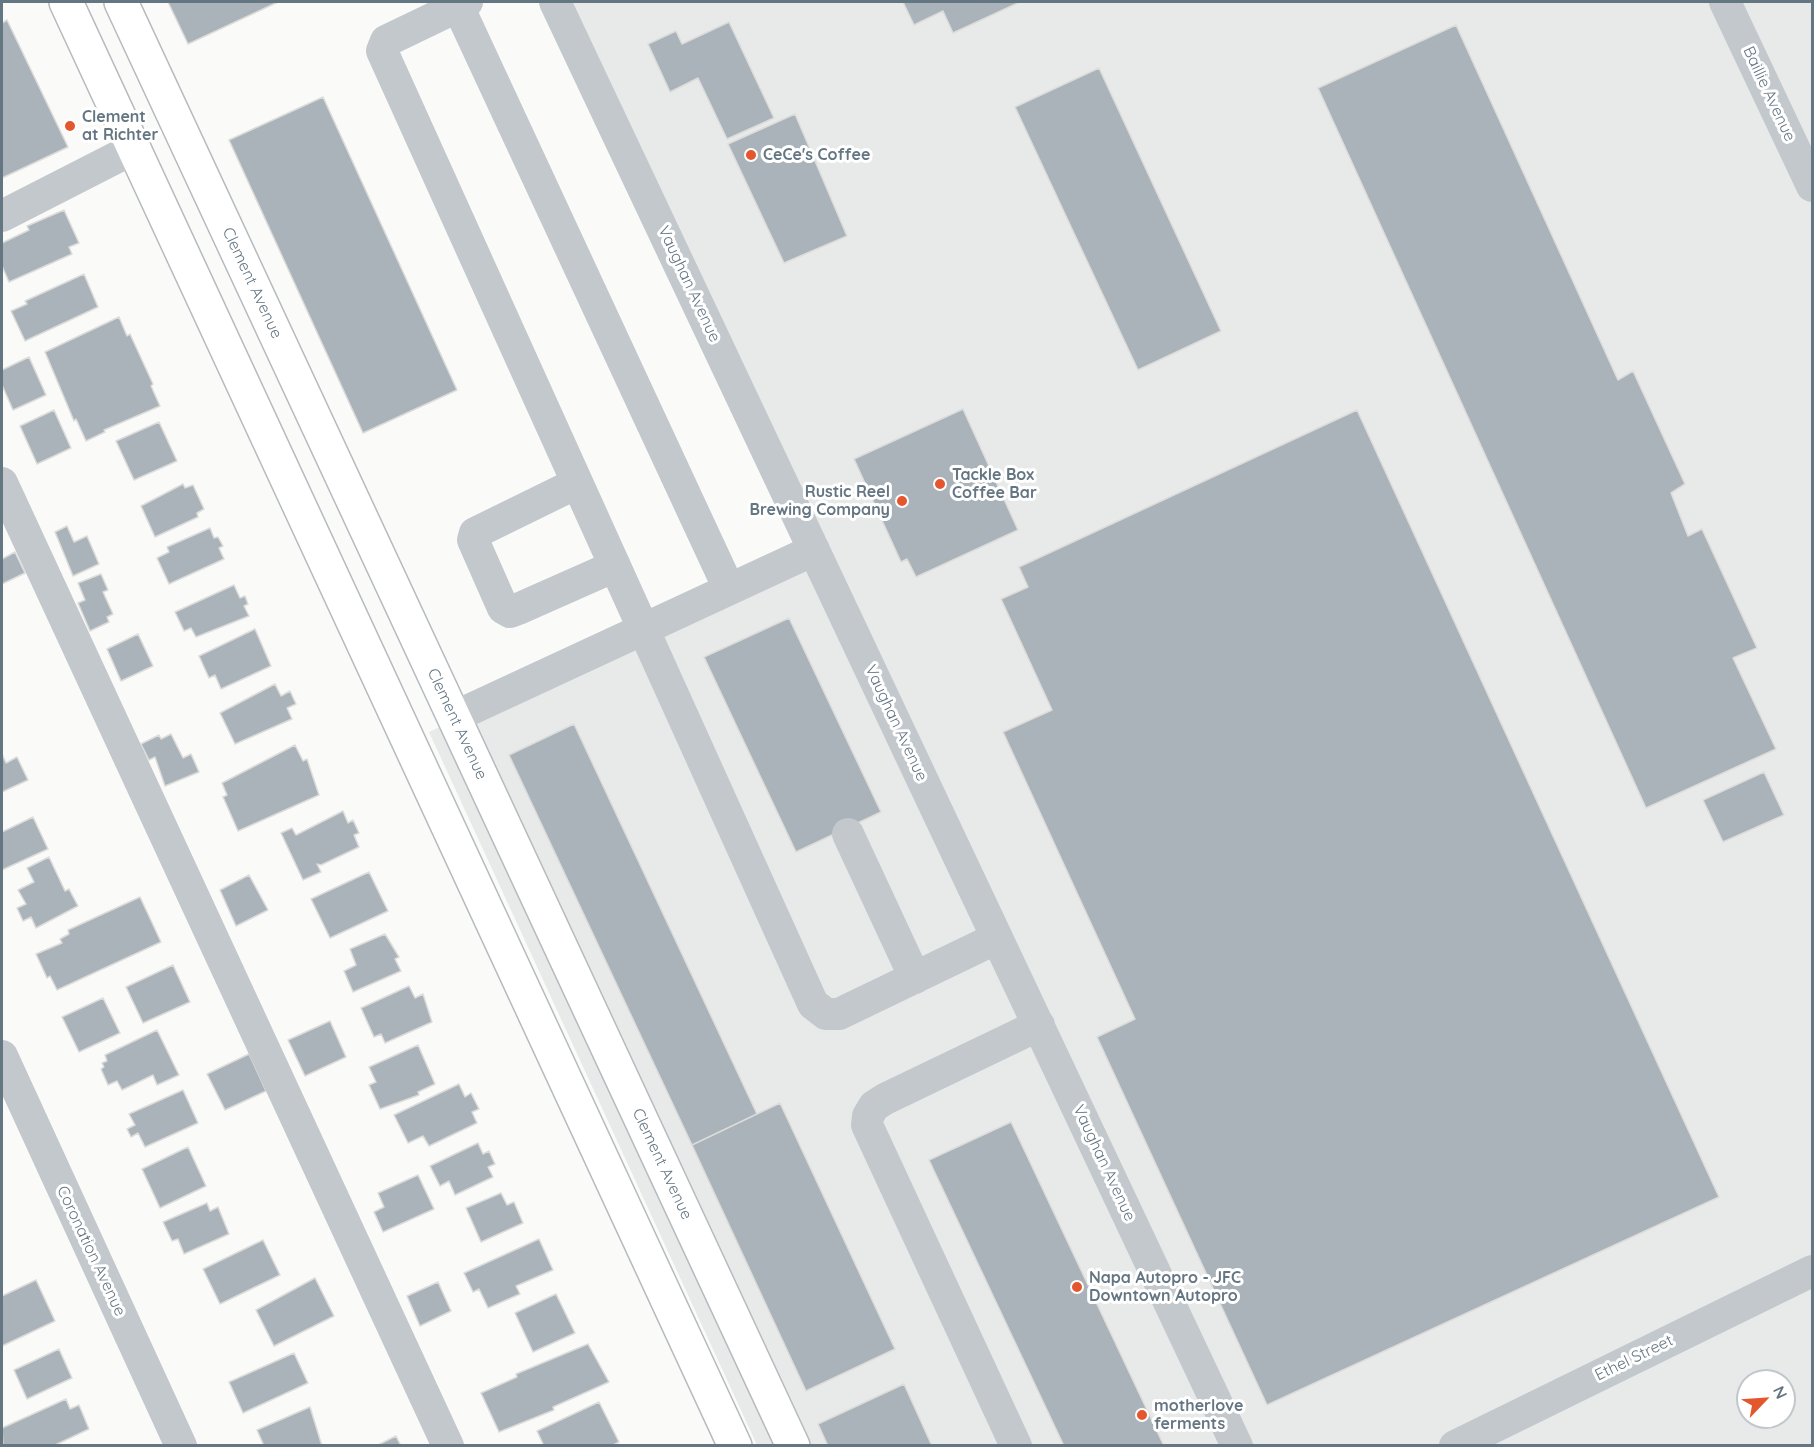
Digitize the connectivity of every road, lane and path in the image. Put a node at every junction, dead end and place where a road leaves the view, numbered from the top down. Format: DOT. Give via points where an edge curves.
graph roads {
  1 [pos="66,2"];
  2 [pos="121,2"];
  3 [pos="555,2"];
  4 [pos="1725,2"];
  5 [pos="462,4"];
  6 [pos="133,149"];
  7 [pos="1812,186"];
  8 [pos="2,216"];
  9 [pos="2,483"];
  10 [pos="577,483"];
  11 [pos="814,550"];
  12 [pos="615,566"];
  13 [pos="729,589"];
  14 [pos="643,628"];
  15 [pos="454,717"];
  16 [pos="848,834"];
  17 [pos="997,938"];
  18 [pos="915,978"];
  19 [pos="1039,1025"];
  20 [pos="2,1056"];
  21 [pos="1812,1271"];
  22 [pos="181,1446"];
  23 [pos="448,1446"];
  24 [pos="735,1446"];
  25 [pos="793,1446"];
  26 [pos="1016,1446"];
  27 [pos="1237,1446"];
  28 [pos="1455,1446"];
  1 -- 6 [label="main road"];
  2 -- 15 [label="main road, Clement Avenue"];
  3 -- 11 [label="street, Vaughan Avenue"];
  4 -- 7 [label="street, Baillie Avenue"];
  5 -- 10 [label="street" via="386,41 382,51"];
  5 -- 13 [label="street"];
  6 -- 8 [label="street"];
  6 -- 24 [label="main road"];
  9 -- 23 [label="street"];
  10 -- 12 [label="street"];
  10 -- 12 [label="street" via="475,533 473,540 503,608 510,612"];
  11 -- 13 [label="street"];
  11 -- 17 [label="street, Vaughan Avenue"];
  12 -- 14 [label="street"];
  13 -- 14 [label="street"];
  14 -- 15 [label="street"];
  14 -- 18 [label="street" via="813,1004 826,1014 839,1014"];
  15 -- 25 [label="main road, Clement Avenue"];
  16 -- 18 [label="street"];
  17 -- 18 [label="street"];
  17 -- 19 [label="street, Vaughan Avenue"];
  19 -- 26 [label="street" via="885,1099 874,1106 867,1125"];
  19 -- 27 [label="street, Vaughan Avenue"];
  20 -- 22 [label="street, Coronation Avenue"];
  21 -- 28 [label="street, Ethel Street"];
}
